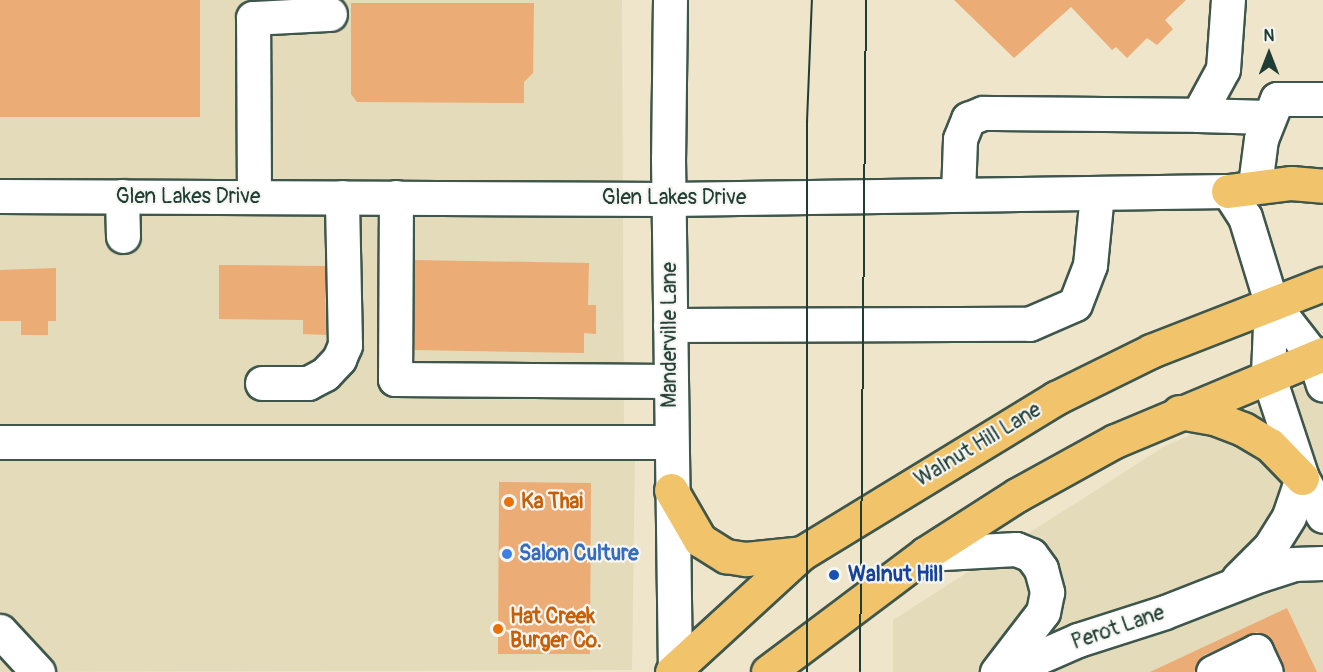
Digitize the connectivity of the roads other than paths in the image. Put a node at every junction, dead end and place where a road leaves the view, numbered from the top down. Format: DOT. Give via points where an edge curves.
graph roads {
  1 [pos="670,0"];
  2 [pos="1228,0"];
  3 [pos="330,14"];
  4 [pos="1323,99"];
  5 [pos="1198,115"];
  6 [pos="1268,117"];
  7 [pos="1323,186"];
  8 [pos="1242,188"];
  9 [pos="1097,193"];
  10 [pos="958,194"];
  11 [pos="0,196"];
  12 [pos="122,196"];
  13 [pos="254,197"];
  14 [pos="342,197"];
  15 [pos="396,197"];
  16 [pos="668,199"];
  17 [pos="123,236"];
  18 [pos="1323,284"];
  19 [pos="1271,302"];
  20 [pos="670,326"];
  21 [pos="1320,366"];
  22 [pos="1268,375"];
  23 [pos="670,381"];
  24 [pos="262,383"];
  25 [pos="1179,412"];
  26 [pos="0,442"];
  27 [pos="671,442"];
  28 [pos="1302,478"];
  29 [pos="671,490"];
  30 [pos="1323,516"];
  31 [pos="802,553"];
  32 [pos="925,554"];
  33 [pos="1323,563"];
  34 [pos="1232,585"];
  35 [pos="0,631"];
  36 [pos="674,671"];
  37 [pos="38,672"];
  38 [pos="768,672"];
  39 [pos="997,672"];
  40 [pos="1005,672"];
  41 [pos="1213,672"];
  42 [pos="1266,672"];
  1 -- 16 [label="street, Manderville Lane"];
  2 -- 5 [label="street" via="1223,69"];
  3 -- 13 [label="street" via="253,18"];
  4 -- 6 [label="street" via="1277,99"];
  5 -- 6 [label="street"];
  5 -- 10 [label="street" via="983,113 968,119 960,139"];
  6 -- 8 [label="street"];
  7 -- 8 [label="main road"];
  8 -- 9 [label="street, Glen Lakes Drive"];
  8 -- 19 [label="street" via="1245,217"];
  9 -- 10 [label="street, Glen Lakes Drive"];
  9 -- 20 [label="street" via="1090,265 1075,304 1029,324"];
  10 -- 16 [label="street, Glen Lakes Drive"];
  11 -- 12 [label="street, Glen Lakes Drive"];
  12 -- 13 [label="street, Glen Lakes Drive"];
  12 -- 17 [label="street"];
  13 -- 14 [label="street, Glen Lakes Drive"];
  14 -- 15 [label="street, Glen Lakes Drive"];
  14 -- 24 [label="street" via="345,345 339,359 325,374 308,383"];
  15 -- 16 [label="street, Glen Lakes Drive"];
  15 -- 23 [label="street" via="395,379"];
  16 -- 20 [label="street, Manderville Lane"];
  18 -- 19 [label="main road, Walnut Hill Lane"];
  19 -- 21 [label="street"];
  19 -- 22 [label="street"];
  19 -- 31 [label="main road, Walnut Hill Lane" via="1151,351 1056,398"];
  20 -- 23 [label="street, Manderville Lane"];
  21 -- 22 [label="main road"];
  22 -- 25 [label="main road"];
  22 -- 28 [label="street"];
  23 -- 27 [label="street, Manderville Lane"];
  25 -- 28 [label="main road" via="1243,429 1270,445"];
  25 -- 32 [label="main road" via="1095,452"];
  26 -- 27 [label="street"];
  27 -- 29 [label="street, Manderville Lane"];
  28 -- 30 [label="street"];
  28 -- 34 [label="street" via="1289,516 1270,548"];
  29 -- 31 [label="main road" via="700,540 726,556 746,559"];
  29 -- 36 [label="street, Manderville Lane"];
  31 -- 36 [label="main road, Walnut Hill Lane"];
  32 -- 38 [label="main road"];
  32 -- 39 [label="street" via="1016,549 1031,555 1041,569 1047,592 1043,612"];
  33 -- 34 [label="street, Perot Lane" via="1293,564"];
  34 -- 40 [label="street, Perot Lane" via="1078,640"];
  35 -- 37 [label="street"];
  41 -- 42 [label="street" via="1256,651"];
}
